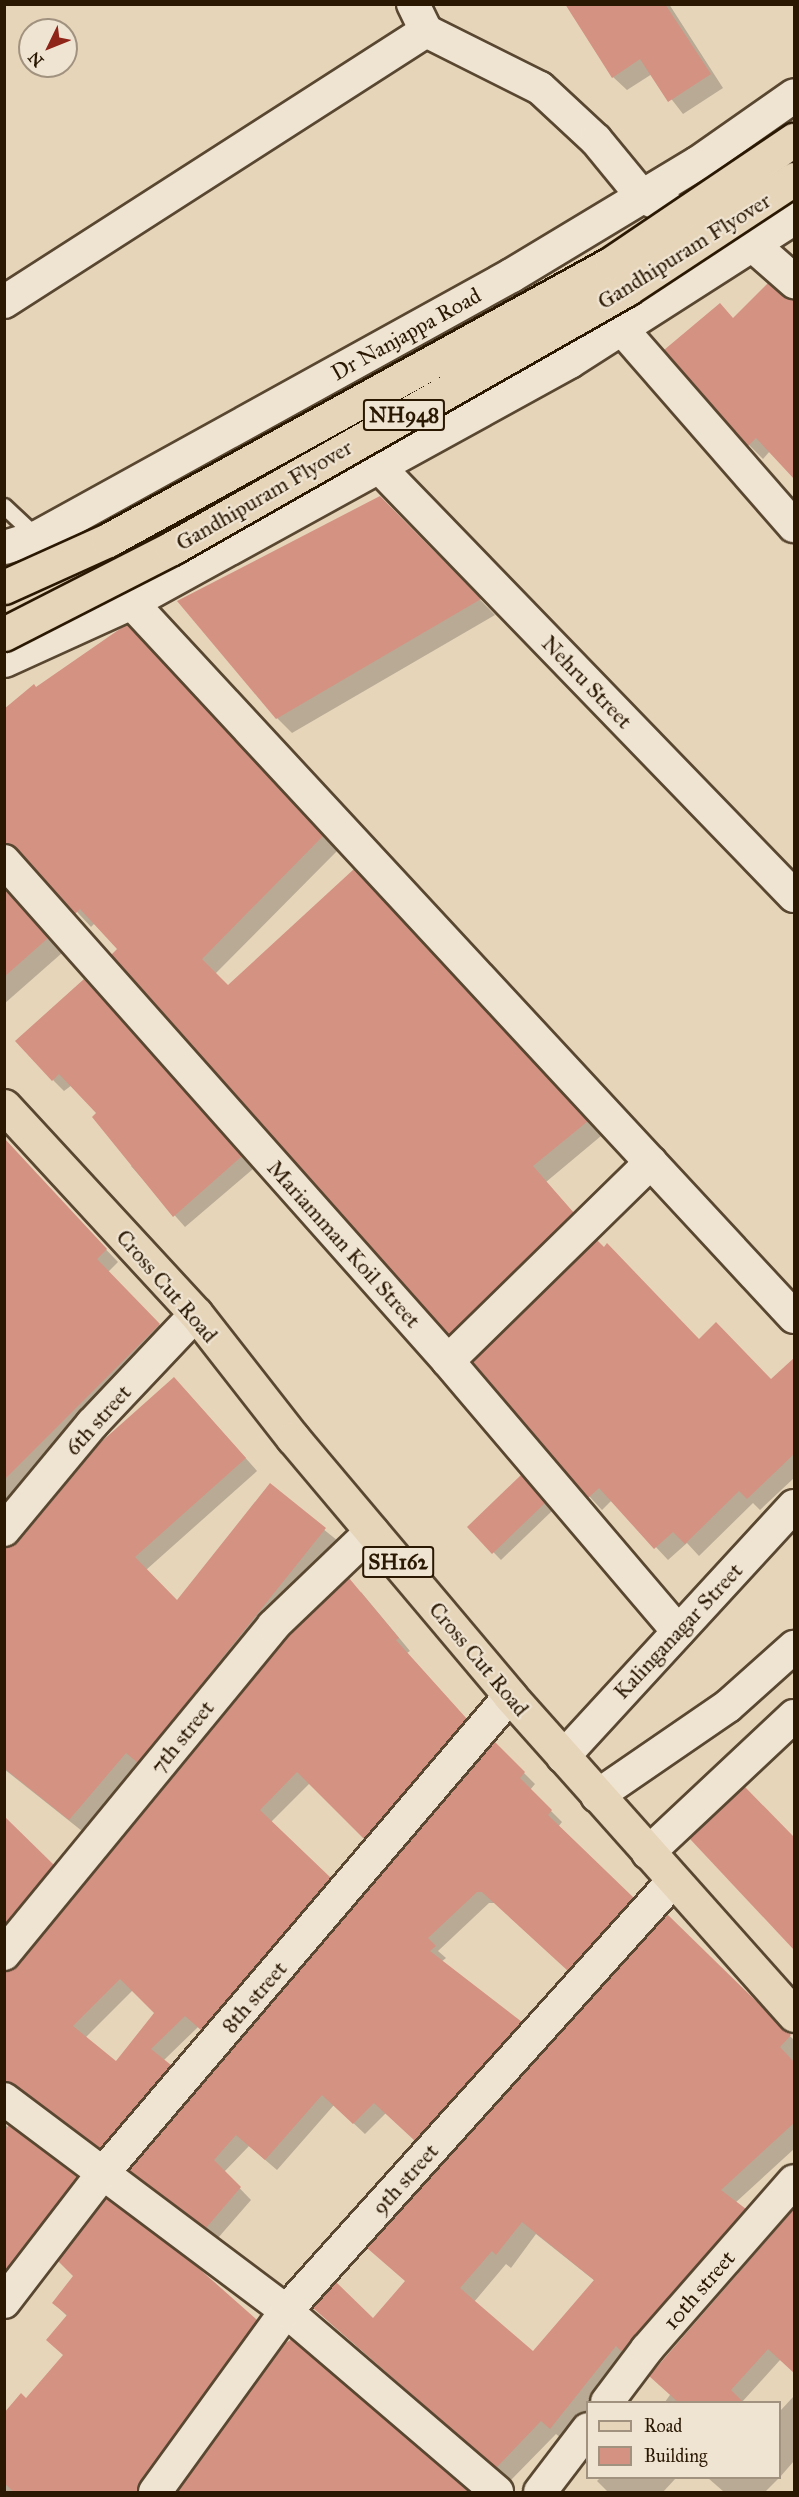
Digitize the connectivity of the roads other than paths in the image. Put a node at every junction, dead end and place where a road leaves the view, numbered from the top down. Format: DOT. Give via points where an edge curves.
graph roads {
  1 [pos="419,18"];
  2 [pos="795,95"];
  3 [pos="795,140"];
  4 [pos="795,180"];
  5 [pos="642,196"];
  6 [pos="795,218"];
  7 [pos="753,245"];
  8 [pos="795,281"];
  9 [pos="4,302"];
  10 [pos="621,328"];
  11 [pos="379,467"];
  12 [pos="4,506"];
  13 [pos="795,526"];
  14 [pos="37,537"];
  15 [pos="4,547"];
  16 [pos="4,587"];
  17 [pos="131,602"];
  18 [pos="4,634"];
  19 [pos="4,660"];
  20 [pos="4,861"];
  21 [pos="795,896"];
  22 [pos="4,1106"];
  23 [pos="651,1162"];
  24 [pos="195,1314"];
  25 [pos="795,1317"];
  26 [pos="448,1361"];
  27 [pos="795,1506"];
  28 [pos="4,1530"];
  29 [pos="372,1531"];
  30 [pos="678,1631"];
  31 [pos="795,1647"];
  32 [pos="510,1696"];
  33 [pos="795,1716"];
  34 [pos="562,1757"];
  35 [pos="597,1796"];
  36 [pos="648,1853"];
  37 [pos="673,1881"];
  38 [pos="4,1954"];
  39 [pos="795,2015"];
  40 [pos="4,2098"];
  41 [pos="103,2173"];
  42 [pos="795,2181"];
  43 [pos="4,2302"];
  44 [pos="286,2311"];
  45 [pos="608,2401"];
  46 [pos="586,2432"];
  47 [pos="155,2493"];
  48 [pos="497,2493"];
  49 [pos="540,2493"];
  1 -- 5 [label="street" via="540,88 596,140"];
  1 -- 9 [label="street"];
  2 -- 5 [label="street, Dr Nanjappa Road"];
  3 -- 16 [label="main road, Gandhipuram Flyover / NH948, bridge" via="612,263 129,529"];
  4 -- 18 [label="main road, Gandhipuram Flyover / NH948, bridge" via="627,289 172,548"];
  5 -- 7 [label="street"];
  5 -- 14 [label="street, Dr Nanjappa Road" via="453,308"];
  6 -- 7 [label="street"];
  7 -- 8 [label="street"];
  7 -- 10 [label="street"];
  10 -- 11 [label="street"];
  10 -- 13 [label="street"];
  11 -- 17 [label="street"];
  11 -- 21 [label="street, Nehru Street"];
  12 -- 14 [label="lane"];
  14 -- 15 [label="street, Dr Nanjappa Road"];
  17 -- 19 [label="street"];
  17 -- 23 [label="street"];
  20 -- 26 [label="street, Mariamman Koil Street"];
  22 -- 24 [label="main road, Cross Cut Road / SH162"];
  23 -- 25 [label="street"];
  23 -- 26 [label="street"];
  24 -- 28 [label="street, 6th street" via="92,1424"];
  24 -- 29 [label="main road, Cross Cut Road / SH162"];
  26 -- 30 [label="street, Mariamman Koil Street"];
  27 -- 30 [label="street, Kalinganagar Street"];
  29 -- 32 [label="main road, Cross Cut Road / SH162"];
  29 -- 38 [label="street, 7th street" via="273,1626"];
  30 -- 34 [label="street, Kalinganagar Street"];
  31 -- 35 [label="street" via="728,1706"];
  32 -- 34 [label="main road, Cross Cut Road / SH162"];
  32 -- 41 [label="street, 8th street"];
  33 -- 36 [label="street"];
  34 -- 35 [label="main road, Cross Cut Road / SH162"];
  35 -- 36 [label="main road, Cross Cut Road / SH162"];
  36 -- 37 [label="main road, Cross Cut Road / SH162"];
  37 -- 39 [label="main road, Cross Cut Road / SH162"];
  37 -- 44 [label="street, 9th street"];
  40 -- 41 [label="street"];
  41 -- 43 [label="street, 8th street"];
  41 -- 44 [label="street"];
  42 -- 45 [label="street, 10th street" via="647,2349"];
  44 -- 47 [label="street, 9th street"];
  44 -- 48 [label="street"];
  46 -- 49 [label="street"];
}
